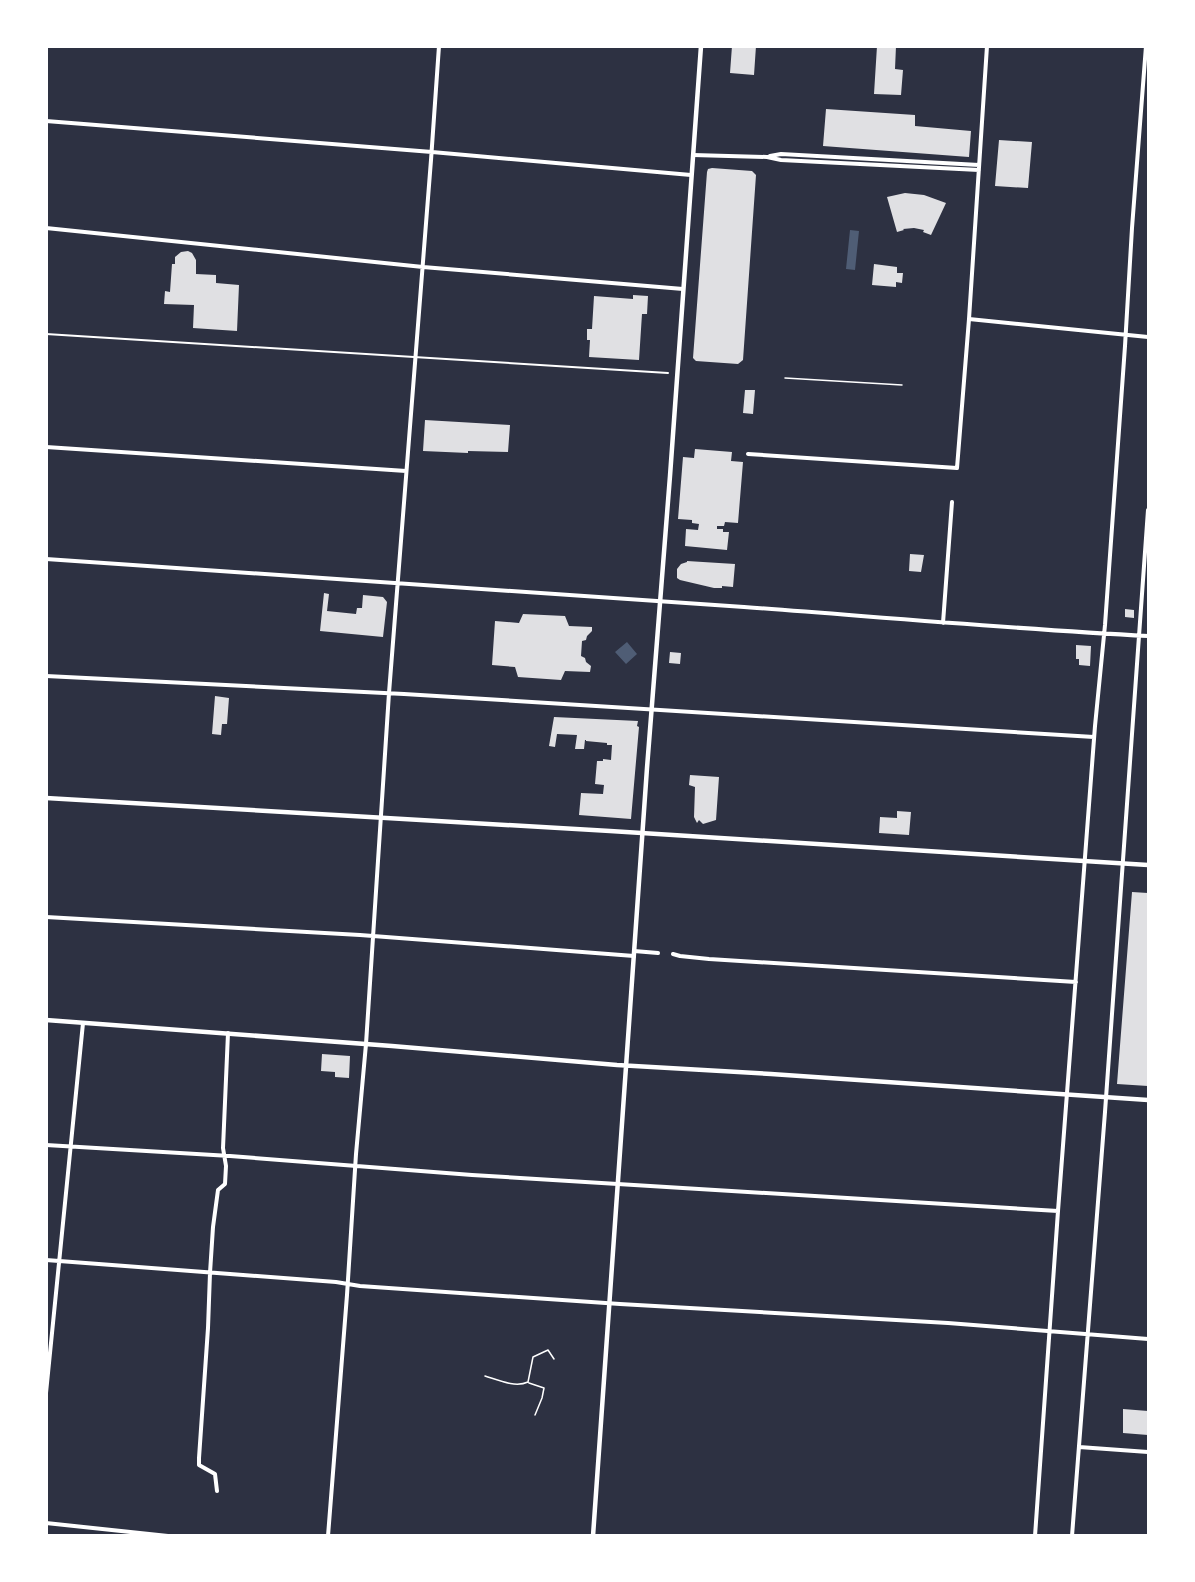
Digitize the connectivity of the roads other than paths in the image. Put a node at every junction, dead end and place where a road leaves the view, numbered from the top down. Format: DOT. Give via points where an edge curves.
graph roads {
  1 [pos="438,46"];
  2 [pos="701,46"];
  3 [pos="987,46"];
  4 [pos="1146,46"];
  5 [pos="46,121"];
  6 [pos="432,152"];
  7 [pos="693,155"];
  8 [pos="979,167"];
  9 [pos="691,176"];
  10 [pos="46,228"];
  11 [pos="423,267"];
  12 [pos="683,289"];
  13 [pos="969,319"];
  14 [pos="46,334"];
  15 [pos="1125,335"];
  16 [pos="1149,337"];
  17 [pos="415,358"];
  18 [pos="668,373"];
  19 [pos="46,447"];
  20 [pos="748,454"];
  21 [pos="406,471"];
  22 [pos="952,502"];
  23 [pos="1149,510"];
  24 [pos="46,559"];
  25 [pos="398,584"];
  26 [pos="660,601"];
  27 [pos="943,623"];
  28 [pos="1104,634"];
  29 [pos="1139,636"];
  30 [pos="1149,636"];
  31 [pos="46,676"];
  32 [pos="389,693"];
  33 [pos="651,709"];
  34 [pos="1094,736"];
  35 [pos="46,798"];
  36 [pos="380,818"];
  37 [pos="642,833"];
  38 [pos="1085,861"];
  39 [pos="1123,863"];
  40 [pos="1149,865"];
  41 [pos="46,917"];
  42 [pos="373,936"];
  43 [pos="634,953"];
  44 [pos="658,953"];
  45 [pos="673,954"];
  46 [pos="1076,982"];
  47 [pos="46,1020"];
  48 [pos="83,1023"];
  49 [pos="228,1033"];
  50 [pos="366,1044"];
  51 [pos="626,1066"];
  52 [pos="1067,1094"];
  53 [pos="1106,1098"];
  54 [pos="1149,1100"];
  55 [pos="46,1145"];
  56 [pos="71,1147"];
  57 [pos="223,1156"];
  58 [pos="356,1166"];
  59 [pos="618,1184"];
  60 [pos="1058,1211"];
  61 [pos="46,1260"];
  62 [pos="60,1260"];
  63 [pos="210,1273"];
  64 [pos="348,1284"];
  65 [pos="609,1303"];
  66 [pos="1049,1331"];
  67 [pos="1087,1335"];
  68 [pos="1149,1339"];
  69 [pos="46,1393"];
  70 [pos="1079,1447"];
  71 [pos="1149,1452"];
  72 [pos="217,1491"];
  73 [pos="46,1523"];
  74 [pos="168,1536"];
  75 [pos="328,1536"];
  76 [pos="593,1536"];
  77 [pos="1035,1536"];
  78 [pos="1071,1536"];
  1 -- 6 [label="street"];
  2 -- 7 [label="street"];
  3 -- 8 [label="street"];
  4 -- 15 [label="street"];
  5 -- 6 [label="street"];
  6 -- 9 [label="street"];
  6 -- 11 [label="street"];
  7 -- 8 [label="street" via="781,154"];
  7 -- 9 [label="street"];
  8 -- 13 [label="street"];
  9 -- 12 [label="street"];
  10 -- 11 [label="street"];
  11 -- 12 [label="street"];
  11 -- 17 [label="street"];
  12 -- 26 [label="street"];
  13 -- 15 [label="street"];
  13 -- 20 [label="street" via="957,468"];
  14 -- 17 [label="street"];
  15 -- 16 [label="street"];
  15 -- 28 [label="street"];
  17 -- 18 [label="street"];
  17 -- 21 [label="street"];
  19 -- 21 [label="street"];
  21 -- 25 [label="street"];
  22 -- 27 [label="street"];
  23 -- 29 [label="street"];
  24 -- 25 [label="street"];
  25 -- 26 [label="street"];
  25 -- 32 [label="street"];
  26 -- 27 [label="street"];
  26 -- 33 [label="street"];
  27 -- 28 [label="street"];
  28 -- 29 [label="street"];
  28 -- 34 [label="street"];
  29 -- 30 [label="street"];
  29 -- 39 [label="street"];
  31 -- 32 [label="street"];
  32 -- 33 [label="street"];
  32 -- 36 [label="street"];
  33 -- 34 [label="street"];
  33 -- 37 [label="street"];
  34 -- 38 [label="street"];
  35 -- 36 [label="street"];
  36 -- 37 [label="street"];
  36 -- 42 [label="street"];
  37 -- 38 [label="street"];
  37 -- 43 [label="street"];
  38 -- 39 [label="street"];
  38 -- 46 [label="street"];
  39 -- 40 [label="street"];
  39 -- 53 [label="street"];
  41 -- 42 [label="street"];
  42 -- 43 [label="street"];
  42 -- 50 [label="street"];
  43 -- 44 [label="street"];
  43 -- 51 [label="street"];
  45 -- 46 [label="street"];
  46 -- 52 [label="street"];
  47 -- 48 [label="street"];
  48 -- 49 [label="street"];
  48 -- 56 [label="street"];
  49 -- 50 [label="street"];
  49 -- 57 [label="street"];
  50 -- 51 [label="street"];
  50 -- 58 [label="street"];
  51 -- 52 [label="street"];
  51 -- 59 [label="street"];
  52 -- 53 [label="street"];
  52 -- 60 [label="street"];
  53 -- 54 [label="street"];
  53 -- 67 [label="street"];
  55 -- 56 [label="street"];
  56 -- 57 [label="street"];
  56 -- 62 [label="street"];
  57 -- 58 [label="street"];
  57 -- 63 [label="street" via="225,1184 218,1190"];
  58 -- 59 [label="street"];
  58 -- 64 [label="street"];
  59 -- 60 [label="street"];
  59 -- 65 [label="street"];
  60 -- 66 [label="street"];
  61 -- 62 [label="street"];
  62 -- 63 [label="street"];
  62 -- 69 [label="street"];
  63 -- 64 [label="street"];
  63 -- 72 [label="street" via="199,1465 215,1474"];
  64 -- 65 [label="street"];
  64 -- 75 [label="street"];
  65 -- 66 [label="street"];
  65 -- 76 [label="street"];
  66 -- 67 [label="street"];
  66 -- 77 [label="street"];
  67 -- 68 [label="street"];
  67 -- 70 [label="street"];
  70 -- 71 [label="street"];
  70 -- 78 [label="street"];
  73 -- 74 [label="street"];
}
